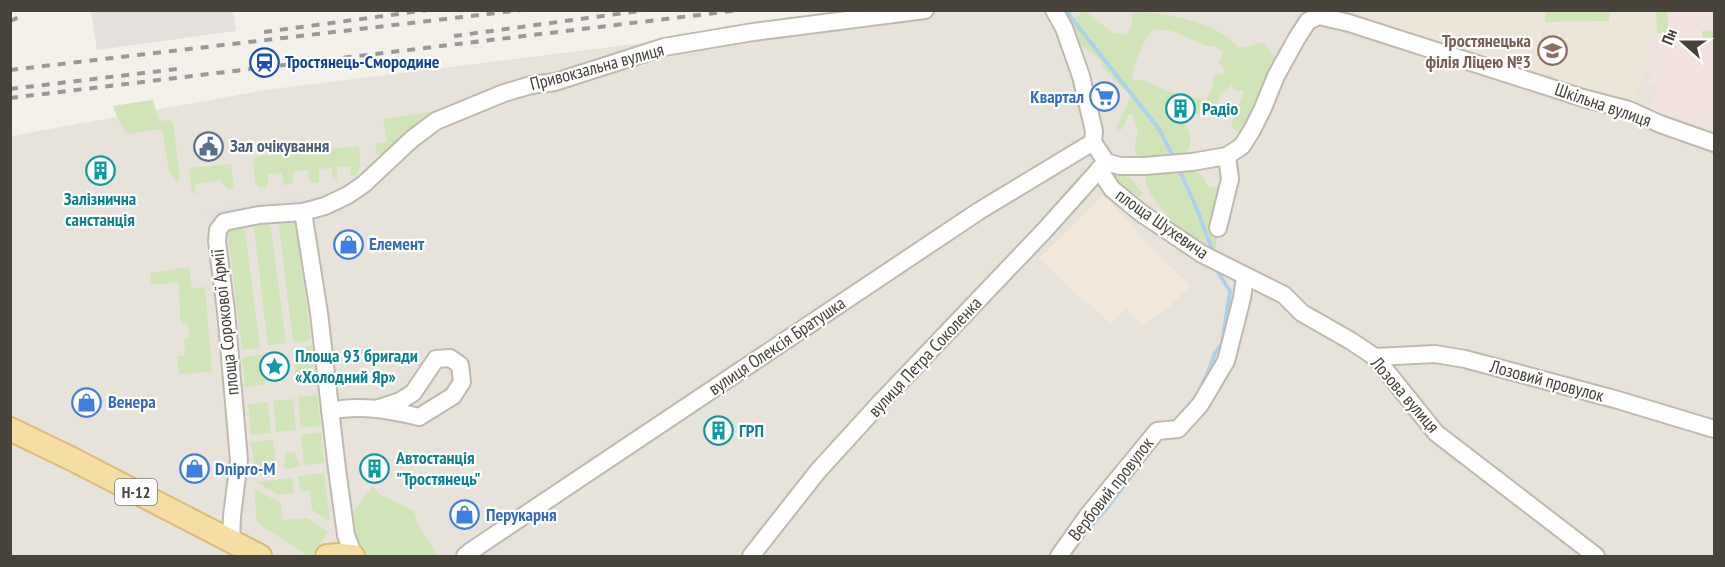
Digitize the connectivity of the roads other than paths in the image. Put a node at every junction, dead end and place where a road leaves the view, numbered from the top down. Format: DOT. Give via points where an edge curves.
graph roads {
  1 [pos="926,10"];
  2 [pos="1054,10"];
  3 [pos="1093,142"];
  4 [pos="1714,143"];
  5 [pos="1227,156"];
  6 [pos="1102,166"];
  7 [pos="303,212"];
  8 [pos="1218,228"];
  9 [pos="1245,277"];
  10 [pos="1266,286"];
  11 [pos="1375,357"];
  12 [pos="376,410"];
  13 [pos="330,411"];
  14 [pos="10,429"];
  15 [pos="1714,429"];
  16 [pos="231,541"];
  17 [pos="260,556"];
  18 [pos="339,556"];
  19 [pos="465,556"];
  20 [pos="751,556"];
  21 [pos="1059,556"];
  22 [pos="1596,556"];
  1 -- 7 [label="street, Привокзальна вулиця" via="664,47 555,82 504,93 436,121 364,184 325,206"];
  2 -- 3 [label="street, площа Шухевича" via="1081,76"];
  3 -- 6 [label="street, площа Шухевича"];
  3 -- 19 [label="street, вулиця Олексія Братушка" via="979,211"];
  4 -- 5 [label="street, Шкільна вулиця" via="1629,110 1319,16 1308,21 1297,38 1242,146"];
  5 -- 6 [label="street, площа Шухевича" via="1178,163"];
  5 -- 8 [label="street, площа Шухевича" via="1230,179"];
  6 -- 9 [label="street, площа Шухевича" via="1112,189 1141,213"];
  6 -- 20 [label="street, вулиця Петра Соколенка" via="818,471"];
  7 -- 13 [label="street"];
  7 -- 16 [label="street, площа Сорокової Армії" via="224,222 218,230 239,460"];
  9 -- 10 [label="street, площа Шухевича"];
  9 -- 21 [label="street, Вербовий провулок" via="1226,361 1200,405 1179,429 1157,430"];
  10 -- 11 [label="street, Лозова вулиця"];
  11 -- 15 [label="street, Лозовий провулок" via="1435,354 1465,359"];
  11 -- 22 [label="street, Лозова вулиця" via="1436,433"];
  12 -- 12 [label="street" via="419,417 453,396 462,382 460,365 450,358 436,358 413,393"];
  12 -- 13 [label="street"];
  13 -- 18 [label="street" via="346,535"];
  14 -- 16 [label="main road, Н-12"];
  16 -- 17 [label="main road, Н-12"];
}
